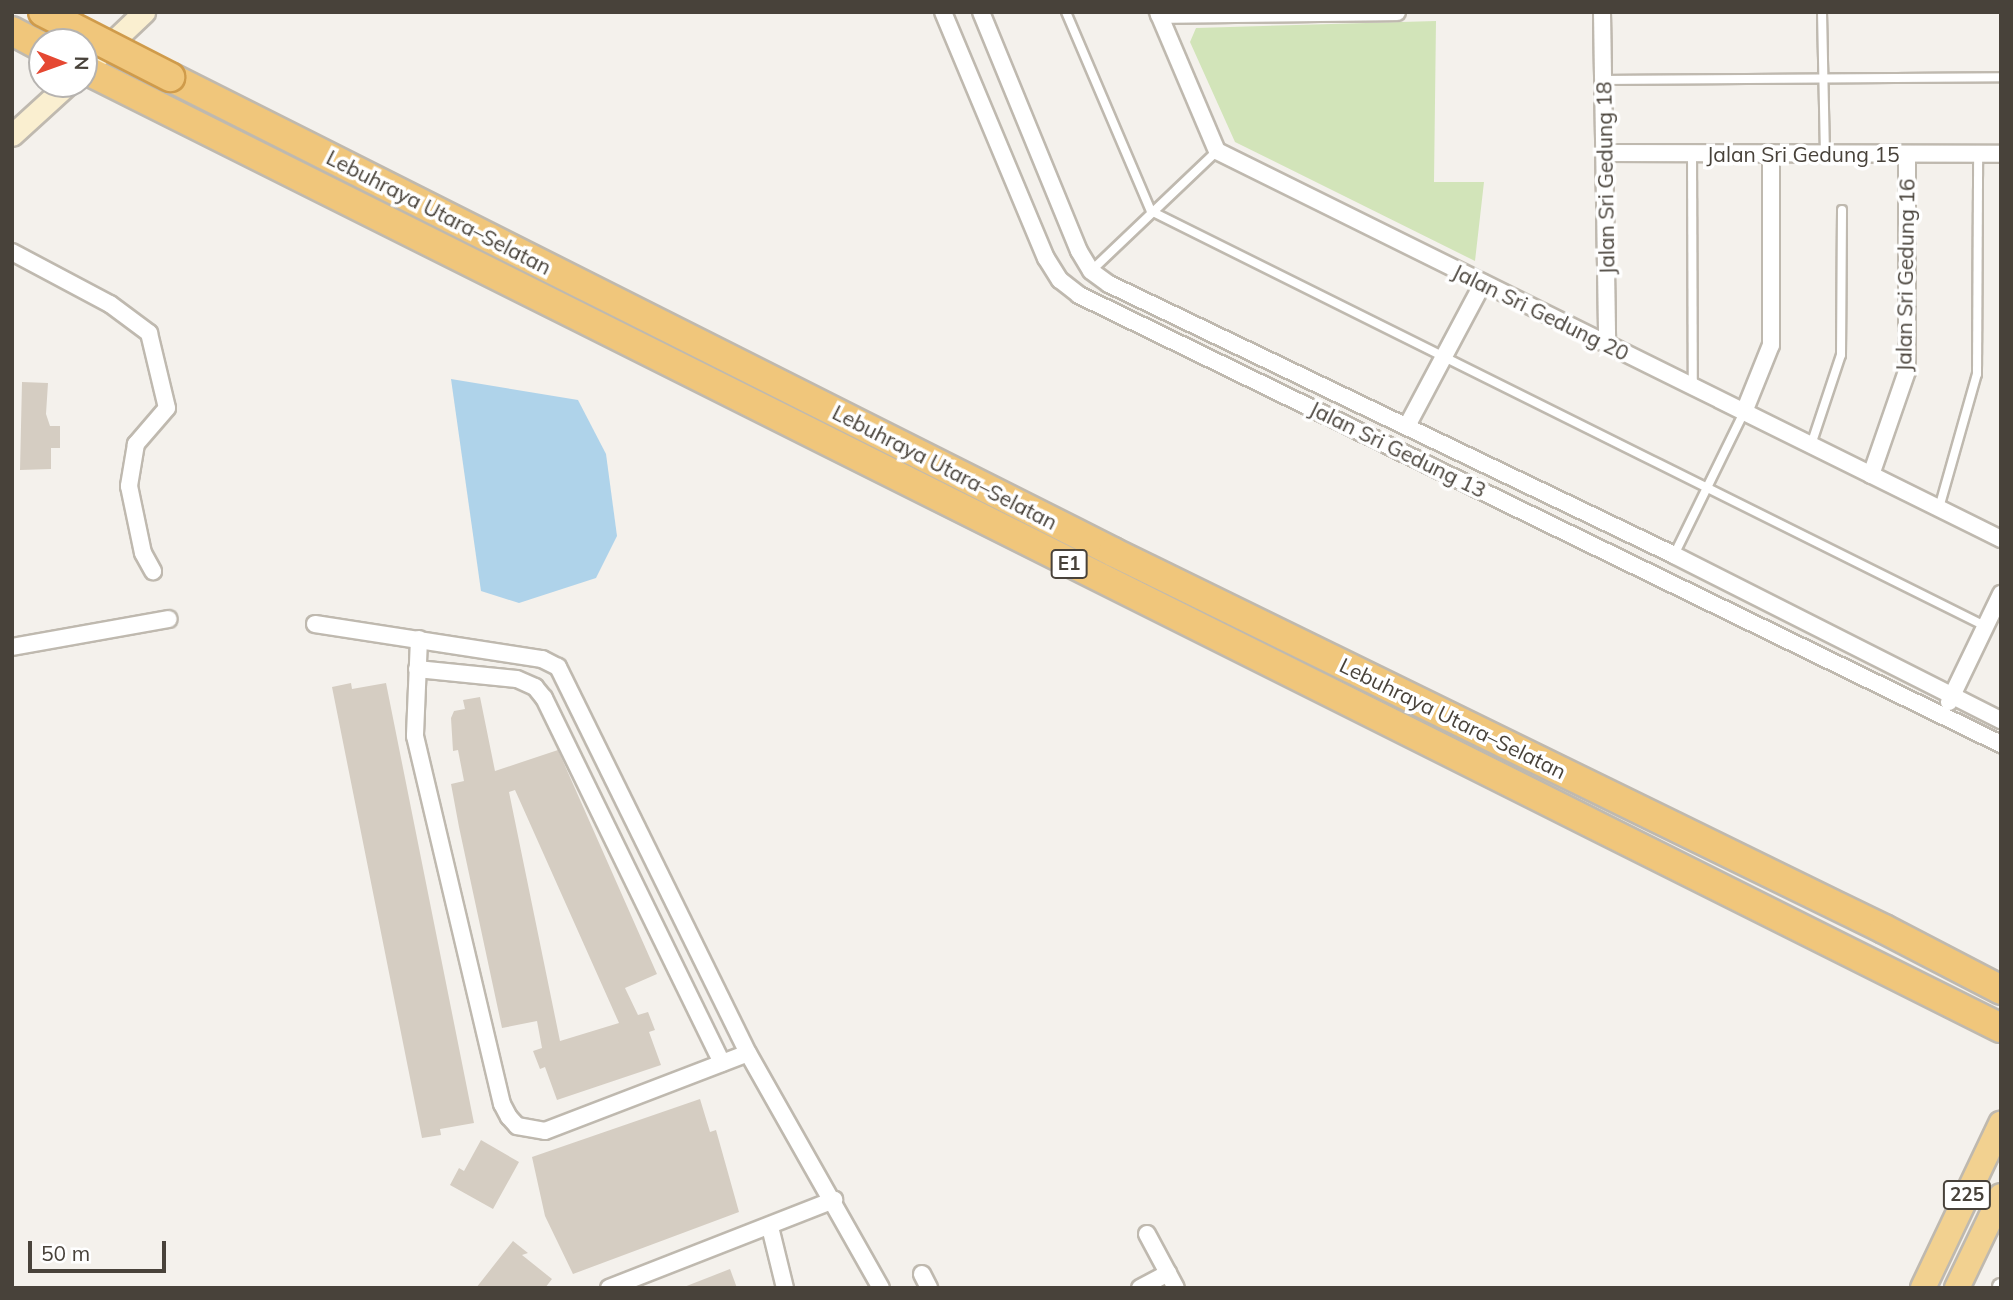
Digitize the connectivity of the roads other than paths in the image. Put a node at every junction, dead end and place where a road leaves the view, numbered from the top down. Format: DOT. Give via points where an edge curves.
graph roads {
  1 [pos="43,12"];
  2 [pos="144,12"];
  3 [pos="943,12"];
  4 [pos="981,12"];
  5 [pos="1066,12"];
  6 [pos="1396,12"];
  7 [pos="1602,12"];
  8 [pos="1822,12"];
  9 [pos="1159,14"];
  10 [pos="12,31"];
  11 [pos="28,40"];
  12 [pos="98,56"];
  13 [pos="98,77"];
  14 [pos="2001,77"];
  15 [pos="1824,78"];
  16 [pos="1603,80"];
  17 [pos="53,98"];
  18 [pos="12,135"];
  19 [pos="1217,151"];
  20 [pos="1605,153"];
  21 [pos="1692,153"];
  22 [pos="1771,153"];
  23 [pos="1825,153"];
  24 [pos="1907,154"];
  25 [pos="1978,154"];
  26 [pos="2001,154"];
  27 [pos="1842,209"];
  28 [pos="1151,211"];
  29 [pos="12,252"];
  30 [pos="1091,271"];
  31 [pos="1483,283"];
  32 [pos="1607,344"];
  33 [pos="1443,359"];
  34 [pos="1693,387"];
  35 [pos="1744,412"];
  36 [pos="1407,426"];
  37 [pos="1811,445"];
  38 [pos="1871,475"];
  39 [pos="1706,488"];
  40 [pos="1939,508"];
  41 [pos="1999,534"];
  42 [pos="1674,555"];
  43 [pos="153,572"];
  44 [pos="2001,594"];
  45 [pos="169,619"];
  46 [pos="315,624"];
  47 [pos="1985,626"];
  48 [pos="419,639"];
  49 [pos="12,647"];
  50 [pos="417,669"];
  51 [pos="1952,694"];
  52 [pos="1944,713"];
  53 [pos="2001,720"];
  54 [pos="2001,744"];
  55 [pos="2001,990"];
  56 [pos="2001,1028"];
  57 [pos="748,1053"];
  58 [pos="722,1063"];
  59 [pos="2001,1124"];
  60 [pos="2001,1196"];
  61 [pos="834,1200"];
  62 [pos="769,1227"];
  63 [pos="1147,1234"];
  64 [pos="1168,1273"];
  65 [pos="1928,1277"];
  66 [pos="1960,1282"];
  67 [pos="609,1288"];
  68 [pos="785,1288"];
  69 [pos="881,1288"];
  70 [pos="1140,1288"];
  71 [pos="1176,1288"];
  1 -- 55 [label="highway, Lebuhraya Utara–Selatan / E1, bridge" via="1113,552"];
  2 -- 12 [label="main road"];
  3 -- 52 [label="street, Jalan Sri Gedung 13" via="1046,258 1060,280 1079,295"];
  4 -- 30 [label="street"];
  5 -- 28 [label="lane"];
  6 -- 9 [label="street"];
  7 -- 16 [label="street, Jalan Sri Gedung 18"];
  8 -- 15 [label="lane"];
  9 -- 19 [label="street"];
  10 -- 11 [label="highway"];
  13 -- 56 [label="highway, Lebuhraya Utara–Selatan / E1"];
  14 -- 15 [label="lane"];
  15 -- 16 [label="lane"];
  15 -- 23 [label="lane"];
  16 -- 20 [label="street, Jalan Sri Gedung 18"];
  17 -- 18 [label="main road"];
  19 -- 28 [label="lane"];
  19 -- 31 [label="street, Jalan Sri Gedung 20"];
  20 -- 21 [label="street, Jalan Sri Gedung 15"];
  20 -- 32 [label="street, Jalan Sri Gedung 18"];
  21 -- 22 [label="street, Jalan Sri Gedung 15"];
  21 -- 34 [label="lane"];
  22 -- 23 [label="street, Jalan Sri Gedung 15"];
  22 -- 35 [label="street" via="1771,345"];
  23 -- 24 [label="street, Jalan Sri Gedung 15"];
  24 -- 25 [label="street, Jalan Sri Gedung 15"];
  24 -- 38 [label="street, Jalan Sri Gedung 16" via="1907,370"];
  25 -- 26 [label="street, Jalan Sri Gedung 15"];
  25 -- 40 [label="lane" via="1977,374"];
  27 -- 37 [label="lane" via="1841,355"];
  28 -- 30 [label="lane"];
  28 -- 33 [label="lane"];
  29 -- 43 [label="street" via="110,304 149,333 167,408 136,444 129,486 143,553"];
  30 -- 36 [label="street, Jalan Sri Gedung 13"];
  31 -- 32 [label="street, Jalan Sri Gedung 20"];
  31 -- 33 [label="street"];
  32 -- 34 [label="street, Jalan Sri Gedung 20"];
  33 -- 36 [label="street"];
  33 -- 39 [label="lane"];
  34 -- 35 [label="street, Jalan Sri Gedung 20"];
  35 -- 37 [label="street, Jalan Sri Gedung 20"];
  35 -- 39 [label="lane"];
  36 -- 42 [label="street, Jalan Sri Gedung 13"];
  37 -- 38 [label="street, Jalan Sri Gedung 20"];
  38 -- 40 [label="street, Jalan Sri Gedung 20"];
  39 -- 42 [label="lane"];
  39 -- 47 [label="lane"];
  40 -- 41 [label="street, Jalan Sri Gedung 20"];
  42 -- 51 [label="street, Jalan Sri Gedung 13"];
  44 -- 47 [label="street"];
  45 -- 49 [label="street"];
  46 -- 48 [label="street"];
  47 -- 51 [label="street"];
  48 -- 50 [label="street"];
  48 -- 57 [label="street" via="542,659 563,673"];
  50 -- 58 [label="street" via="517,679 535,687 544,698"];
  50 -- 58 [label="street" via="415,736 502,1104 509,1117 517,1126 545,1132"];
  51 -- 52 [label="street"];
  51 -- 53 [label="street, Jalan Sri Gedung 13"];
  52 -- 54 [label="street, Jalan Sri Gedung 13"];
  57 -- 58 [label="street"];
  57 -- 61 [label="street"];
  59 -- 65 [label="highway, 225"];
  60 -- 66 [label="highway, 225"];
  61 -- 62 [label="street"];
  61 -- 69 [label="street"];
  62 -- 67 [label="street"];
  62 -- 68 [label="street"];
  63 -- 64 [label="street"];
  64 -- 70 [label="street"];
  64 -- 71 [label="street"];
}
